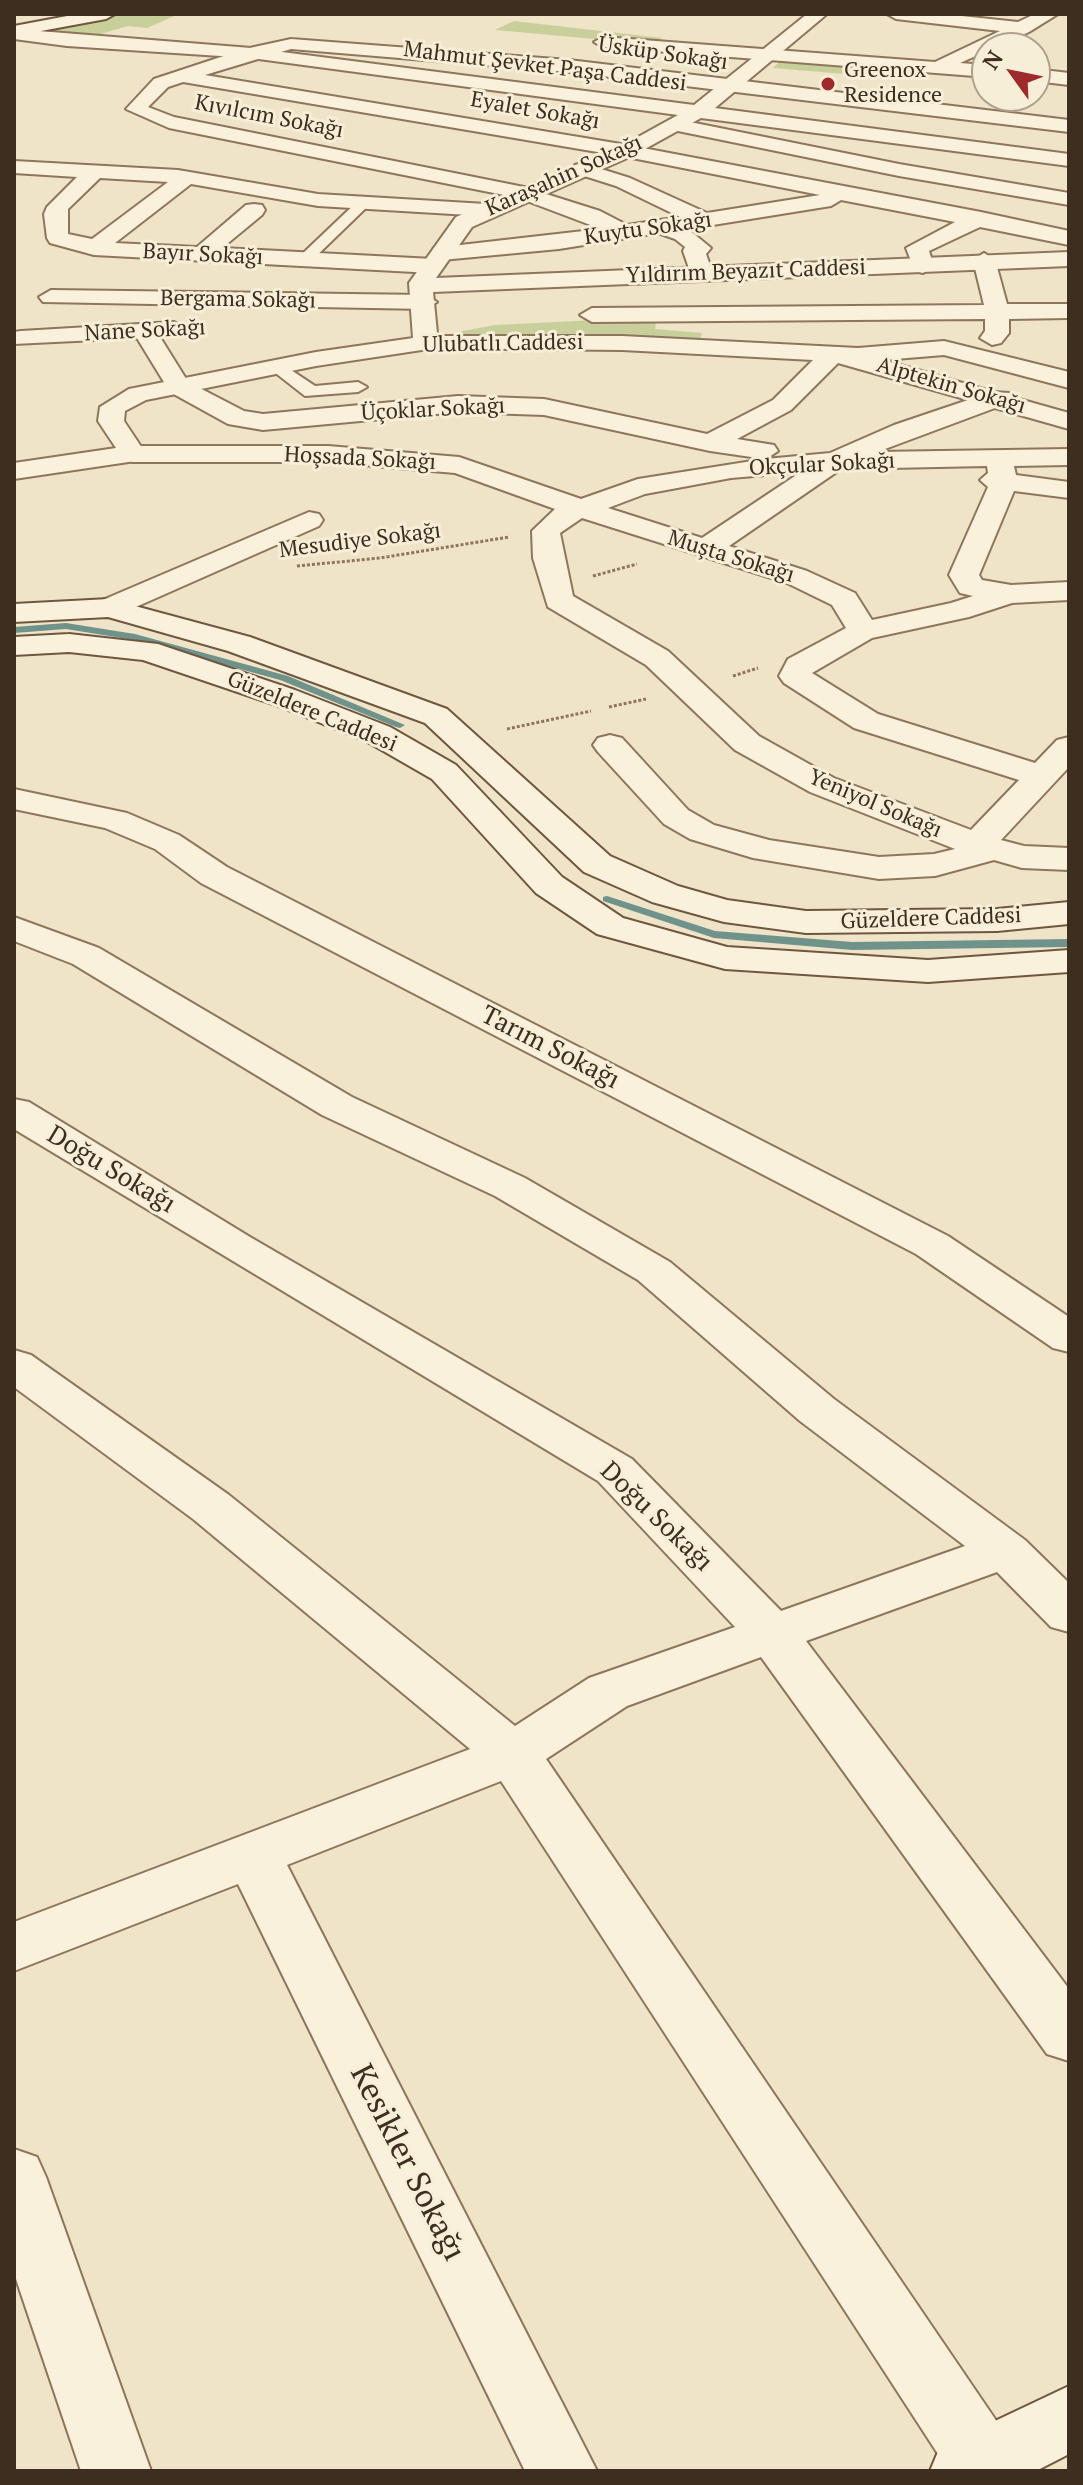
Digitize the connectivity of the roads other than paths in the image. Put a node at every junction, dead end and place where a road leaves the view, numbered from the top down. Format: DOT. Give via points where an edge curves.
graph roads {
  1 [pos="44,14"];
  2 [pos="106,14"];
  3 [pos="818,14"];
  4 [pos="896,14"];
  5 [pos="1049,14"];
  6 [pos="926,15"];
  7 [pos="14,20"];
  8 [pos="310,28"];
  9 [pos="1019,28"];
  10 [pos="763,29"];
  11 [pos="14,32"];
  12 [pos="792,32"];
  13 [pos="1012,32"];
  14 [pos="1056,32"];
  15 [pos="820,35"];
  16 [pos="578,40"];
  17 [pos="291,44"];
  18 [pos="935,46"];
  19 [pos="971,49"];
  20 [pos="251,53"];
  21 [pos="765,55"];
  22 [pos="971,55"];
  23 [pos="487,61"];
  24 [pos="841,62"];
  25 [pos="971,72"];
  26 [pos="928,75"];
  27 [pos="180,76"];
  28 [pos="443,78"];
  29 [pos="971,84"];
  30 [pos="727,87"];
  31 [pos="345,105"];
  32 [pos="900,106"];
  33 [pos="699,111"];
  34 [pos="303,115"];
  35 [pos="275,122"];
  36 [pos="675,125"];
  37 [pos="1069,126"];
  38 [pos="230,135"];
  39 [pos="627,151"];
  40 [pos="1069,160"];
  41 [pos="14,167"];
  42 [pos="582,169"];
  43 [pos="95,171"];
  44 [pos="186,178"];
  45 [pos="524,193"];
  46 [pos="1062,194"];
  47 [pos="852,195"];
  48 [pos="364,203"];
  49 [pos="898,204"];
  50 [pos="254,210"];
  51 [pos="486,210"];
  52 [pos="975,219"];
  53 [pos="707,221"];
  54 [pos="663,228"];
  55 [pos="798,228"];
  56 [pos="626,233"];
  57 [pos="1069,238"];
  58 [pos="726,246"];
  59 [pos="94,248"];
  60 [pos="700,248"];
  61 [pos="198,255"];
  62 [pos="1069,259"];
  63 [pos="984,260"];
  64 [pos="303,261"];
  65 [pos="923,266"];
  66 [pos="712,273"];
  67 [pos="429,296"];
  68 [pos="51,297"];
  69 [pos="169,298"];
  70 [pos="288,308"];
  71 [pos="997,310"];
  72 [pos="1069,311"];
  73 [pos="725,312"];
  74 [pos="570,316"];
  75 [pos="497,319"];
  76 [pos="192,328"];
  77 [pos="144,331"];
  78 [pos="21,338"];
  79 [pos="833,354"];
  80 [pos="976,354"];
  81 [pos="279,367"];
  82 [pos="1069,380"];
  83 [pos="179,387"];
  84 [pos="358,387"];
  85 [pos="1000,398"];
  86 [pos="1069,421"];
  87 [pos="710,443"];
  88 [pos="133,454"];
  89 [pos="1069,457"];
  90 [pos="835,461"];
  91 [pos="14,471"];
  92 [pos="1001,471"];
  93 [pos="1069,490"];
  94 [pos="580,508"];
  95 [pos="309,520"];
  96 [pos="703,548"];
  97 [pos="1069,591"];
  98 [pos="1009,594"];
  99 [pos="1069,603"];
  100 [pos="109,608"];
  101 [pos="14,613"];
  102 [pos="863,631"];
  103 [pos="14,646"];
  104 [pos="436,716"];
  105 [pos="378,734"];
  106 [pos="610,745"];
  107 [pos="1069,747"];
  108 [pos="1042,776"];
  109 [pos="14,799"];
  110 [pos="986,847"];
  111 [pos="1069,859"];
  112 [pos="1069,913"];
  113 [pos="14,928"];
  114 [pos="1069,961"];
  115 [pos="14,1111"];
  116 [pos="1069,1338"];
  117 [pos="14,1365"];
  118 [pos="1007,1552"];
  119 [pos="1069,1614"];
  120 [pos="772,1633"];
  121 [pos="513,1754"];
  122 [pos="253,1855"];
  123 [pos="14,1947"];
  124 [pos="1069,2036"];
  125 [pos="14,2177"];
  126 [pos="1069,2418"];
  127 [pos="974,2466"];
  128 [pos="116,2471"];
  129 [pos="562,2471"];
  1 -- 7 [label="street"];
  2 -- 11 [label="street"];
  3 -- 12 [label="street, Karaşahin Sokağı"];
  4 -- 6 [label="street"];
  5 -- 9 [label="street"];
  6 -- 9 [label="street"];
  6 -- 24 [label="street"];
  8 -- 17 [label="street"];
  9 -- 13 [label="street"];
  9 -- 14 [label="street"];
  10 -- 12 [label="street"];
  11 -- 20 [label="street, Mahmut Şevket Paşa Caddesi" via="67,41"];
  12 -- 15 [label="street"];
  12 -- 21 [label="street, Karaşahin Sokağı"];
  16 -- 21 [label="street"];
  17 -- 20 [label="street, Üsküp Sokağı"];
  17 -- 23 [label="street, Üsküp Sokağı"];
  18 -- 19 [label="street"];
  20 -- 27 [label="street, Kıvılcım Sokağı"];
  20 -- 28 [label="street, Mahmut Şevket Paşa Caddesi"];
  21 -- 24 [label="street"];
  21 -- 30 [label="street, Karaşahin Sokağı"];
  22 -- 26 [label="street"];
  23 -- 28 [label="street"];
  23 -- 30 [label="street, Üsküp Sokağı"];
  24 -- 26 [label="street"];
  25 -- 26 [label="street"];
  26 -- 29 [label="street"];
  26 -- 32 [label="street"];
  27 -- 31 [label="street, Eyalet Sokağı"];
  27 -- 38 [label="street, Kıvılcım Sokağı" via="161,83 136,109 146,116"];
  28 -- 31 [label="street"];
  28 -- 33 [label="street, Mahmut Şevket Paşa Caddesi"];
  30 -- 32 [label="street, Üsküp Sokağı"];
  30 -- 33 [label="street, Karaşahin Sokağı"];
  31 -- 34 [label="street"];
  31 -- 39 [label="street, Eyalet Sokağı"];
  32 -- 37 [label="street, Üsküp Sokağı"];
  33 -- 36 [label="street, Karaşahin Sokağı"];
  33 -- 40 [label="street, Mahmut Şevket Paşa Caddesi"];
  35 -- 38 [label="street"];
  36 -- 39 [label="street, Karaşahin Sokağı"];
  36 -- 46 [label="street"];
  38 -- 45 [label="street, Kıvılcım Sokağı"];
  39 -- 42 [label="street, Karaşahin Sokağı"];
  39 -- 47 [label="street, Eyalet Sokağı"];
  41 -- 43 [label="street"];
  42 -- 45 [label="street, Karaşahin Sokağı"];
  42 -- 53 [label="street"];
  43 -- 44 [label="street"];
  43 -- 59 [label="street, Bayır Sokağı" via="55,214 58,238"];
  44 -- 48 [label="street"];
  44 -- 59 [label="street"];
  45 -- 51 [label="street, Karaşahin Sokağı"];
  45 -- 56 [label="street, Kıvılcım Sokağı"];
  46 -- 52 [label="street"];
  47 -- 49 [label="street, Eyalet Sokağı"];
  47 -- 53 [label="street, Kuytu Sokağı"];
  48 -- 51 [label="street"];
  48 -- 64 [label="lane"];
  49 -- 52 [label="street, Eyalet Sokağı"];
  49 -- 55 [label="street"];
  50 -- 61 [label="street"];
  51 -- 67 [label="street, Karaşahin Sokağı" via="464,222"];
  52 -- 57 [label="street, Eyalet Sokağı"];
  52 -- 65 [label="street" via="917,248"];
  53 -- 54 [label="street, Kuytu Sokağı"];
  54 -- 56 [label="street, Kuytu Sokağı"];
  54 -- 60 [label="street" via="683,234"];
  56 -- 67 [label="street, Kuytu Sokağı"];
  58 -- 60 [label="street"];
  59 -- 61 [label="street, Bayır Sokağı"];
  60 -- 66 [label="street" via="694,251"];
  61 -- 64 [label="street, Bayır Sokağı"];
  61 -- 69 [label="street"];
  62 -- 63 [label="street, Yıldırım Beyazıt Caddesi"];
  63 -- 65 [label="street, Yıldırım Beyazıt Caddesi"];
  63 -- 71 [label="street"];
  64 -- 67 [label="street, Bayır Sokağı"];
  64 -- 70 [label="street"];
  65 -- 66 [label="street, Yıldırım Beyazıt Caddesi"];
  66 -- 67 [label="street, Yıldırım Beyazıt Caddesi"];
  66 -- 73 [label="street"];
  67 -- 70 [label="street, Bergama Sokağı"];
  67 -- 75 [label="street"];
  67 -- 79 [label="street, Ulubatlı Caddesi" via="622,343"];
  67 -- 81 [label="street, Ulubatlı Caddesi"];
  68 -- 69 [label="street, Bergama Sokağı"];
  69 -- 70 [label="street, Bergama Sokağı"];
  71 -- 72 [label="street"];
  71 -- 73 [label="street"];
  71 -- 80 [label="street" via="997,333"];
  73 -- 74 [label="street"];
  76 -- 77 [label="street, Nane Sokağı"];
  77 -- 78 [label="street, Nane Sokağı"];
  77 -- 83 [label="street"];
  79 -- 80 [label="street, Ulubatlı Caddesi" via="944,348"];
  79 -- 85 [label="street, Alptekin Sokağı"];
  79 -- 87 [label="street" via="782,405"];
  80 -- 82 [label="street, Ulubatlı Caddesi"];
  81 -- 83 [label="street, Ulubatlı Caddesi"];
  81 -- 84 [label="lane" via="311,392"];
  83 -- 87 [label="street, Üçoklar Sokağı" via="237,418 263,422 458,404 544,407"];
  83 -- 88 [label="street, Ulubatlı Caddesi" via="138,394 113,407 111,421"];
  85 -- 86 [label="street, Alptekin Sokağı"];
  85 -- 90 [label="street"];
  87 -- 90 [label="street, Üçoklar Sokağı"];
  88 -- 91 [label="street"];
  88 -- 94 [label="street, Hoşsada Sokağı" via="426,460 459,465"];
  89 -- 92 [label="street"];
  90 -- 92 [label="street, Okçular Sokağı" via="902,461"];
  90 -- 94 [label="street, Okçular Sokağı" via="731,470 638,487"];
  90 -- 96 [label="street"];
  92 -- 93 [label="street"];
  92 -- 98 [label="street" via="964,575 971,587"];
  94 -- 96 [label="street, Muşta Sokağı"];
  94 -- 110 [label="street, Yeniyol Sokağı" via="546,531 559,601 657,658 747,743 822,785"];
  95 -- 100 [label="street"];
  96 -- 102 [label="street, Muşta Sokağı" via="833,592 844,599"];
  97 -- 98 [label="street"];
  98 -- 99 [label="street"];
  98 -- 102 [label="street"];
  100 -- 101 [label="street, Güzeldere Caddesi"];
  100 -- 104 [label="street, Güzeldere Caddesi" via="239,644"];
  102 -- 108 [label="street" via="799,666 795,676 866,721"];
  103 -- 105 [label="street, Güzeldere Caddesi" via="69,643 147,651"];
  104 -- 105 [label="street" via="420,731"];
  104 -- 112 [label="street, Güzeldere Caddesi" via="597,864 665,894 724,911 806,922 997,920"];
  105 -- 114 [label="street, Güzeldere Caddesi" via="444,772 549,885 610,926 725,958 928,971"];
  106 -- 110 [label="street" via="676,817 702,832 766,850 879,868 935,865"];
  107 -- 108 [label="street"];
  108 -- 110 [label="street"];
  109 -- 116 [label="street, Tarım Sokağı" via="115,820 167,842 214,875 932,1245"];
  110 -- 111 [label="street, Yeniyol Sokağı" via="1022,857"];
  113 -- 118 [label="street" via="86,956 337,1106 510,1187 654,1271 817,1410"];
  115 -- 120 [label="street, Doğu Sokağı" via="615,1470"];
  117 -- 121 [label="street" via="211,1507"];
  118 -- 119 [label="street"];
  118 -- 120 [label="street"];
  120 -- 121 [label="street" via="608,1692"];
  120 -- 124 [label="street, Doğu Sokağı"];
  121 -- 122 [label="street"];
  121 -- 127 [label="street"];
  122 -- 123 [label="street"];
  122 -- 129 [label="street, Kesikler Sokağı"];
  125 -- 128 [label="street"];
  126 -- 127 [label="street"];
}
